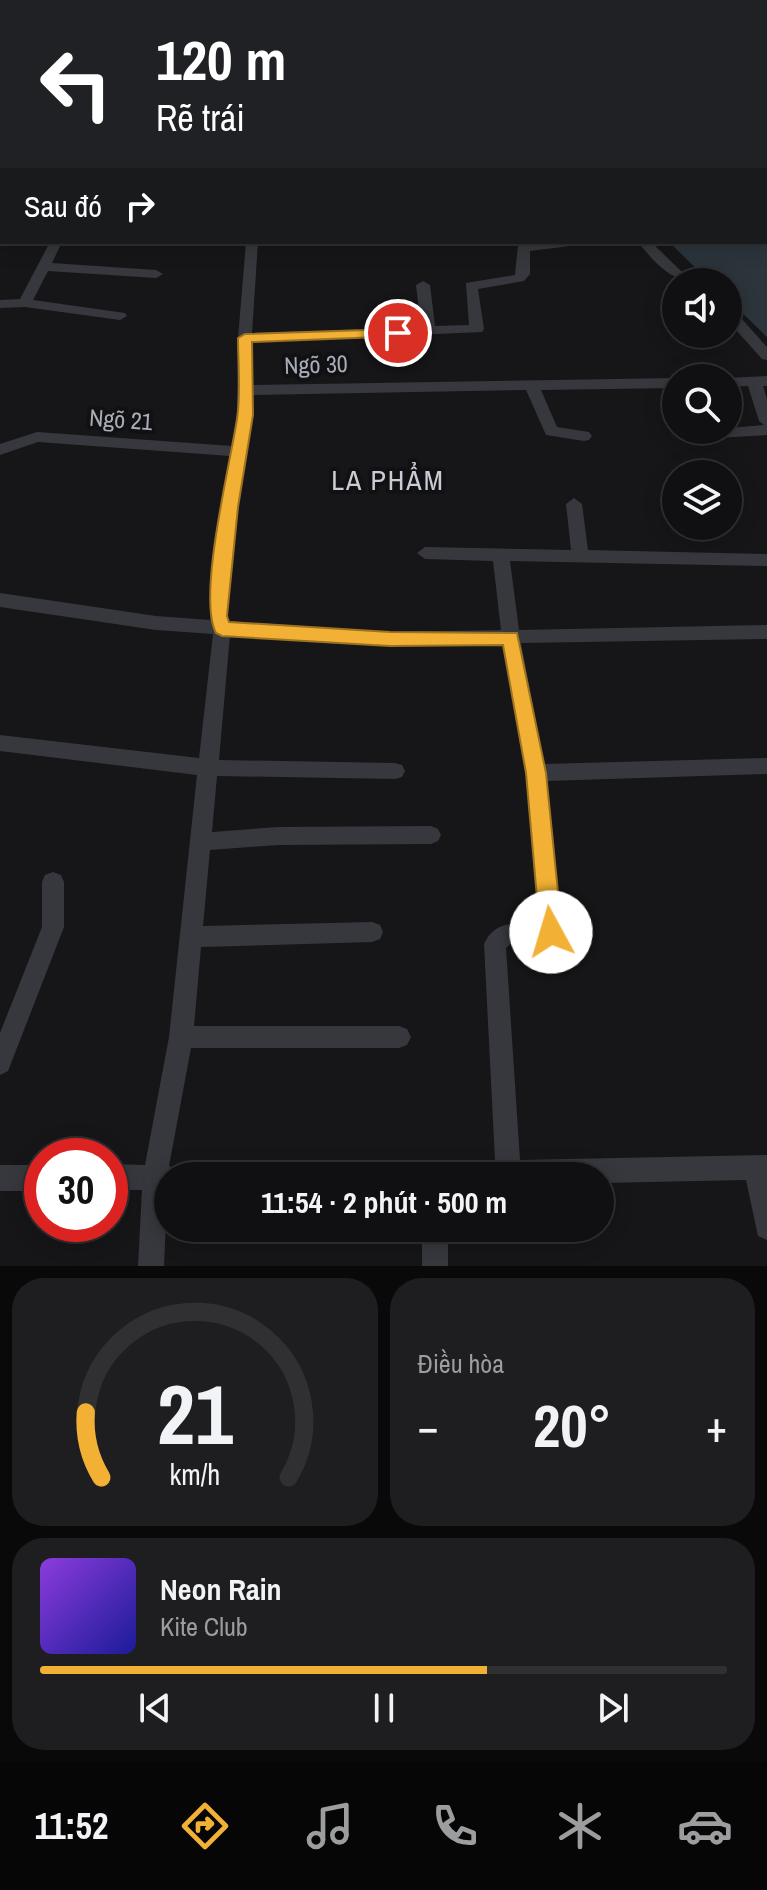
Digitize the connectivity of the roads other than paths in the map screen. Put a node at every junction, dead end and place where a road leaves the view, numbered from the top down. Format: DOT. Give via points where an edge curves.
graph roads {
  1 [pos="55,244"];
  2 [pos="252,244"];
  3 [pos="554,244"];
  4 [pos="646,244"];
  5 [pos="45,267"];
  6 [pos="670,268"];
  7 [pos="156,274"];
  8 [pos="423,285"];
  9 [pos="25,303"];
  10 [pos="0,304"];
  11 [pos="120,316"];
  12 [pos="742,328"];
  13 [pos="429,332"];
  14 [pos="245,338"];
  15 [pos="767,356"];
  16 [pos="760,382"];
  17 [pos="662,383"];
  18 [pos="531,384"];
  19 [pos="245,390"];
  20 [pos="767,421"];
  21 [pos="767,430"];
  22 [pos="742,432"];
  23 [pos="584,436"];
  24 [pos="0,450"];
  25 [pos="240,452"];
  26 [pos="574,504"];
  27 [pos="425,553"];
  28 [pos="580,556"];
  29 [pos="501,557"];
  30 [pos="767,560"];
  31 [pos="0,600"];
  32 [pos="222,629"];
  33 [pos="767,632"];
  34 [pos="511,638"];
  35 [pos="0,743"];
  36 [pos="767,766"];
  37 [pos="210,768"];
  38 [pos="395,771"];
  39 [pos="536,773"];
  40 [pos="431,835"];
  41 [pos="200,842"];
  42 [pos="53,882"];
  43 [pos="372,932"];
  44 [pos="192,937"];
  45 [pos="181,1037"];
  46 [pos="399,1037"];
  47 [pos="0,1063"];
  48 [pos="164,1162"];
  49 [pos="507,1162"];
  50 [pos="761,1168"];
  51 [pos="614,1171"];
  52 [pos="128,1177"];
  53 [pos="154,1177"];
  54 [pos="0,1178"];
  55 [pos="24,1178"];
  56 [pos="767,1227"];
  57 [pos="154,1242"];
  58 [pos="435,1242"];
  59 [pos="151,1266"];
  60 [pos="435,1266"];
  1 -- 5 [label="street"];
  2 -- 14 [label="street"];
  3 -- 13 [label="street" via="523,248 519,278 471,286 477,329"];
  4 -- 6 [label="street"];
  5 -- 7 [label="street"];
  5 -- 9 [label="street"];
  8 -- 13 [label="street"];
  9 -- 10 [label="street"];
  9 -- 11 [label="street"];
  12 -- 15 [label="street"];
  13 -- 14 [label="street"];
  14 -- 19 [label="street"];
  16 -- 20 [label="street"];
  17 -- 18 [label="street, Ngõ 30"];
  18 -- 19 [label="street, Ngõ 30"];
  18 -- 23 [label="street" via="551,431"];
  19 -- 25 [label="street"];
  21 -- 22 [label="street"];
  24 -- 25 [label="street, Ngõ 21" via="37,437"];
  25 -- 32 [label="street" via="229,507 218,616"];
  26 -- 28 [label="street"];
  27 -- 29 [label="street"];
  28 -- 29 [label="street"];
  28 -- 30 [label="street"];
  29 -- 34 [label="street"];
  31 -- 32 [label="street"];
  32 -- 34 [label="street" via="390,639"];
  32 -- 37 [label="street"];
  33 -- 34 [label="street"];
  34 -- 39 [label="street"];
  35 -- 37 [label="street"];
  36 -- 39 [label="street"];
  37 -- 38 [label="street"];
  37 -- 41 [label="street"];
  39 -- 49 [label="street" via="551,932 507,933 495,944"];
  40 -- 41 [label="street" via="350,833"];
  41 -- 44 [label="street"];
  42 -- 47 [label="street" via="53,927"];
  43 -- 44 [label="street"];
  44 -- 45 [label="street"];
  45 -- 46 [label="street"];
  45 -- 48 [label="street"];
  50 -- 51 [label="street"];
  50 -- 56 [label="street"];
  52 -- 53 [label="street"];
  54 -- 55 [label="street"];
  57 -- 59 [label="street"];
  58 -- 60 [label="street"];
}
